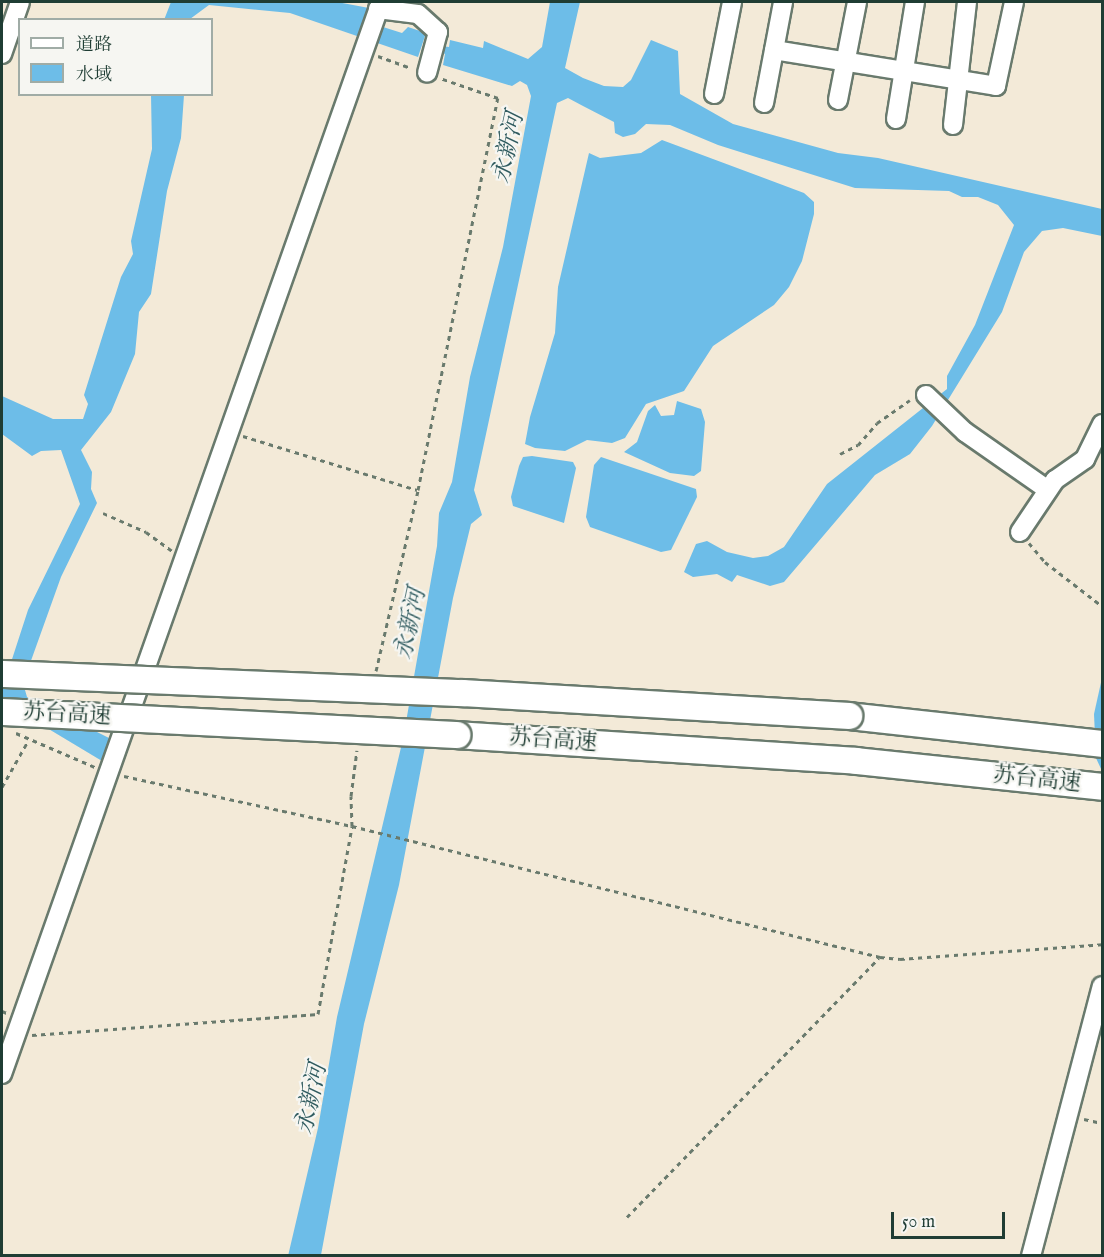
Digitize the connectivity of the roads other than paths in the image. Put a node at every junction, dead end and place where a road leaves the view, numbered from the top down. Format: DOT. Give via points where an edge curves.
graph roads {
  1 [pos="732,2"];
  2 [pos="783,2"];
  3 [pos="857,2"];
  4 [pos="915,2"];
  5 [pos="967,2"];
  6 [pos="1014,2"];
  7 [pos="380,5"];
  8 [pos="12,8"];
  9 [pos="774,50"];
  10 [pos="2,54"];
  11 [pos="846,62"];
  12 [pos="428,67"];
  13 [pos="904,71"];
  14 [pos="956,79"];
  15 [pos="714,94"];
  16 [pos="838,99"];
  17 [pos="764,103"];
  18 [pos="896,119"];
  19 [pos="953,125"];
  20 [pos="926,395"];
  21 [pos="1102,424"];
  22 [pos="1048,490"];
  23 [pos="1020,532"];
  24 [pos="2,674"];
  25 [pos="6,721"];
  26 [pos="1102,744"];
  27 [pos="1102,787"];
  28 [pos="1102,986"];
  29 [pos="2,1074"];
  30 [pos="1031,1256"];
  1 -- 15 [label="street"];
  2 -- 9 [label="street"];
  3 -- 11 [label="street"];
  4 -- 13 [label="street"];
  5 -- 14 [label="street"];
  6 -- 14 [label="street" via="996,86"];
  7 -- 12 [label="street" via="418,15 438,32"];
  7 -- 29 [label="street"];
  8 -- 10 [label="street"];
  9 -- 11 [label="street"];
  9 -- 17 [label="street"];
  11 -- 13 [label="street"];
  11 -- 16 [label="street"];
  13 -- 14 [label="street"];
  13 -- 18 [label="street"];
  14 -- 19 [label="street"];
  20 -- 22 [label="street"];
  21 -- 22 [label="street" via="1085,459"];
  22 -- 23 [label="street"];
  24 -- 26 [label="highway, 苏台高速, bridge" via="463,693 849,716"];
  25 -- 27 [label="highway, 苏台高速, bridge" via="457,735 856,761"];
  28 -- 30 [label="street"];
}
